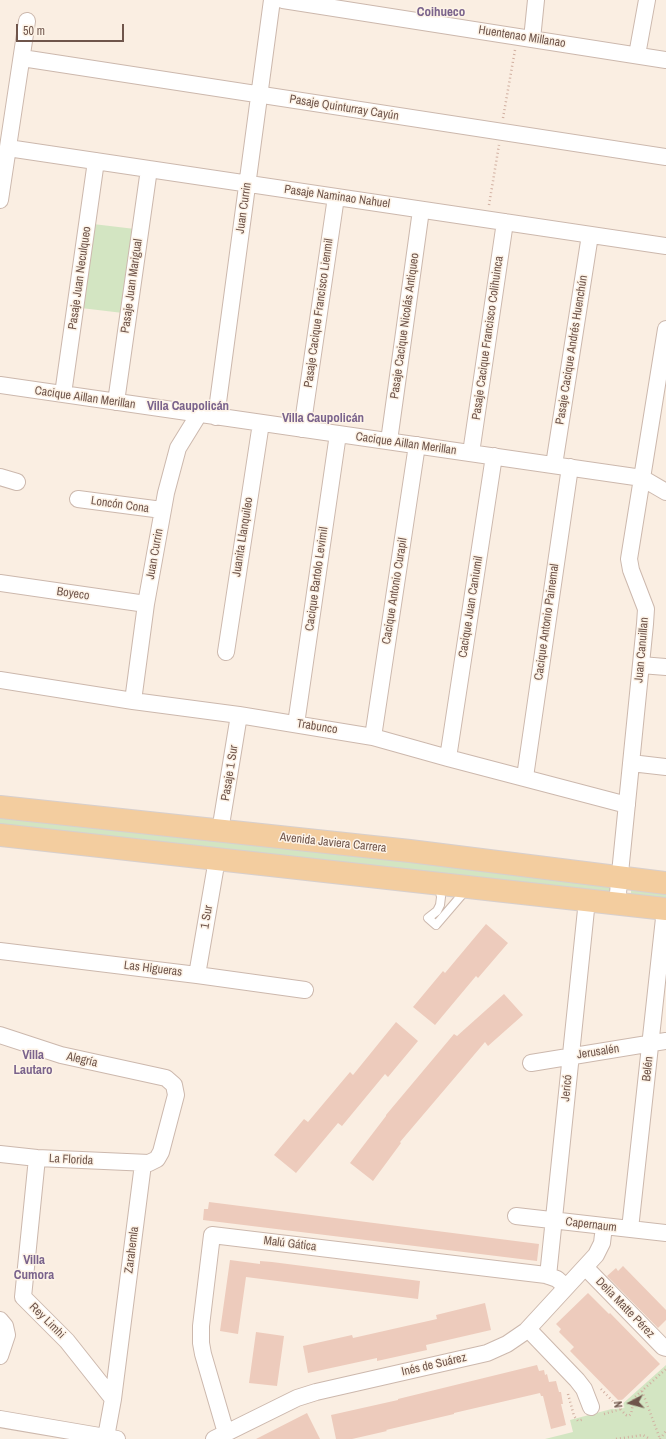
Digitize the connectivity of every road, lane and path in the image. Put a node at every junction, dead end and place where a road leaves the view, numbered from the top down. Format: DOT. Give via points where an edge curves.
graph roads {
  1 [pos="272,0"];
  2 [pos="283,0"];
  3 [pos="536,0"];
  4 [pos="647,0"];
  5 [pos="373,7"];
  6 [pos="27,21"];
  7 [pos="532,39"];
  8 [pos="637,55"];
  9 [pos="22,58"];
  10 [pos="666,60"];
  11 [pos="259,94"];
  12 [pos="8,148"];
  13 [pos="666,157"];
  14 [pos="96,161"];
  15 [pos="149,169"];
  16 [pos="247,184"];
  17 [pos="336,197"];
  18 [pos="0,200"];
  19 [pos="421,210"];
  20 [pos="505,222"];
  21 [pos="590,235"];
  22 [pos="666,246"];
  23 [pos="666,330"];
  24 [pos="0,386"];
  25 [pos="63,394"];
  26 [pos="116,402"];
  27 [pos="199,414"];
  28 [pos="216,416"];
  29 [pos="261,423"];
  30 [pos="302,429"];
  31 [pos="338,434"];
  32 [pos="389,441"];
  33 [pos="417,445"];
  34 [pos="471,453"];
  35 [pos="494,456"];
  36 [pos="554,465"];
  37 [pos="570,467"];
  38 [pos="0,477"];
  39 [pos="642,478"];
  40 [pos="17,482"];
  41 [pos="666,492"];
  42 [pos="78,499"];
  43 [pos="162,510"];
  44 [pos="0,584"];
  45 [pos="146,604"];
  46 [pos="226,652"];
  47 [pos="641,665"];
  48 [pos="666,668"];
  49 [pos="0,680"];
  50 [pos="133,701"];
  51 [pos="239,715"];
  52 [pos="296,724"];
  53 [pos="373,736"];
  54 [pos="448,758"];
  55 [pos="631,763"];
  56 [pos="666,767"];
  57 [pos="525,777"];
  58 [pos="627,805"];
  59 [pos="0,807"];
  60 [pos="220,832"];
  61 [pos="0,835"];
  62 [pos="217,859"];
  63 [pos="619,878"];
  64 [pos="438,883"];
  65 [pos="666,883"];
  66 [pos="467,887"];
  67 [pos="587,900"];
  68 [pos="617,903"];
  69 [pos="665,909"];
  70 [pos="0,951"];
  71 [pos="197,974"];
  72 [pos="305,990"];
  73 [pos="0,1035"];
  74 [pos="658,1042"];
  75 [pos="570,1056"];
  76 [pos="531,1063"];
  77 [pos="0,1154"];
  78 [pos="37,1158"];
  79 [pos="143,1164"];
  80 [pos="516,1216"];
  81 [pos="554,1220"];
  82 [pos="604,1226"];
  83 [pos="630,1229"];
  84 [pos="666,1233"];
  85 [pos="585,1267"];
  86 [pos="548,1276"];
  87 [pos="566,1287"];
  88 [pos="0,1320"];
  89 [pos="528,1329"];
  90 [pos="666,1348"];
  91 [pos="0,1356"];
  92 [pos="666,1369"];
  93 [pos="599,1387"];
  94 [pos="642,1391"];
  95 [pos="113,1399"];
  96 [pos="591,1407"];
  97 [pos="0,1419"];
  98 [pos="666,1431"];
  99 [pos="220,1436"];
  100 [pos="112,1438"];
  101 [pos="616,1439"];
  102 [pos="648,1439"];
  103 [pos="660,1439"];
  1 -- 11 [label="street, Juan Currin"];
  2 -- 5 [label="street, Huentenao Millanao"];
  3 -- 7 [label="street"];
  4 -- 8 [label="street"];
  5 -- 7 [label="street, Huentenao Millanao"];
  6 -- 9 [label="street"];
  7 -- 8 [label="street, Huentenao Millanao"];
  8 -- 10 [label="street, Huentenao Millanao"];
  9 -- 11 [label="street, Pasaje Quinturray Cayún"];
  9 -- 12 [label="street"];
  11 -- 13 [label="street, Pasaje Quinturray Cayún"];
  11 -- 16 [label="street, Juan Currin"];
  12 -- 14 [label="street, Pasaje Naminao Nahuel"];
  12 -- 18 [label="street"];
  14 -- 15 [label="street, Pasaje Naminao Nahuel"];
  14 -- 25 [label="street, Pasaje Juan Neculqueo"];
  15 -- 16 [label="street, Pasaje Naminao Nahuel"];
  15 -- 26 [label="street, Pasaje Juan Marigual"];
  16 -- 17 [label="street, Pasaje Naminao Nahuel"];
  16 -- 28 [label="street, Juan Currin"];
  17 -- 19 [label="street, Pasaje Naminao Nahuel"];
  17 -- 30 [label="street, Pasaje Cacique Francisco Lienmil"];
  19 -- 20 [label="street, Pasaje Naminao Nahuel"];
  19 -- 32 [label="street, Pasaje Cacique Nicolás Antiqueo"];
  20 -- 21 [label="street, Pasaje Naminao Nahuel"];
  20 -- 34 [label="street, Pasaje Cacique Francisco Colihuinca"];
  21 -- 22 [label="street, Pasaje Naminao Nahuel"];
  21 -- 36 [label="street, Pasaje Cacique Andrés Huenchún"];
  23 -- 39 [label="street, Juan Canuillan"];
  24 -- 25 [label="street, Cacique Aillan Merillan"];
  25 -- 26 [label="street, Cacique Aillan Merillan"];
  26 -- 27 [label="street, Cacique Aillan Merillan"];
  27 -- 28 [label="street, Cacique Aillan Merillan"];
  27 -- 43 [label="street, Juan Currin" via="178,448"];
  28 -- 29 [label="street, Cacique Aillan Merillan"];
  29 -- 30 [label="street, Cacique Aillan Merillan"];
  29 -- 46 [label="street, Juanita Llanquileo"];
  30 -- 31 [label="street, Cacique Aillan Merillan"];
  31 -- 32 [label="street, Cacique Aillan Merillan"];
  31 -- 52 [label="street, Cacique Bartolo Levimil"];
  32 -- 33 [label="street, Cacique Aillan Merillan"];
  33 -- 34 [label="street, Cacique Aillan Merillan"];
  33 -- 53 [label="street, Cacique Antonio Curapil"];
  34 -- 35 [label="street, Cacique Aillan Merillan"];
  35 -- 36 [label="street, Cacique Aillan Merillan"];
  35 -- 54 [label="street, Cacique Juan Caniumil"];
  36 -- 37 [label="street, Cacique Aillan Merillan"];
  37 -- 39 [label="street, Cacique Aillan Merillan"];
  37 -- 57 [label="street, Cacique Antonio Painemal"];
  38 -- 40 [label="street"];
  39 -- 41 [label="street, Cacique Aillan Merillan"];
  39 -- 47 [label="street, Juan Canuillan" via="629,559 646,609"];
  42 -- 43 [label="street, Loncón Cona"];
  43 -- 45 [label="street, Juan Currin"];
  44 -- 45 [label="street, Boyeco"];
  45 -- 50 [label="street, Juan Currin"];
  47 -- 48 [label="street"];
  47 -- 55 [label="street, Juan Canuillan"];
  49 -- 50 [label="street, Trabunco"];
  50 -- 51 [label="street, Trabunco"];
  51 -- 52 [label="street, Trabunco"];
  51 -- 60 [label="street, Pasaje 1 Sur"];
  52 -- 53 [label="street, Trabunco"];
  53 -- 54 [label="street, Trabunco"];
  54 -- 57 [label="street, Trabunco"];
  55 -- 56 [label="street"];
  55 -- 58 [label="street, Juan Canuillan"];
  57 -- 58 [label="street, Trabunco"];
  58 -- 63 [label="street, Juan Canuillan"];
  59 -- 60 [label="main road, Avenida Javiera Carrera"];
  60 -- 63 [label="main road, Avenida Javiera Carrera" via="410,851"];
  61 -- 62 [label="main road"];
  62 -- 64 [label="main road"];
  62 -- 71 [label="street, 1 Sur"];
  63 -- 65 [label="main road, Avenida Javiera Carrera"];
  63 -- 68 [label="street, Juan Canuillan"];
  64 -- 66 [label="main road"];
  64 -- 66 [label="lane" via="440,905 428,918 436,925"];
  66 -- 67 [label="main road"];
  67 -- 68 [label="main road"];
  67 -- 75 [label="street, Jericó"];
  68 -- 69 [label="main road"];
  69 -- 74 [label="street, Belén"];
  70 -- 71 [label="street, Las Higueras"];
  71 -- 72 [label="street, Las Higueras"];
  73 -- 79 [label="street, Alegría" via="61,1055 166,1078 174,1085 176,1095 160,1156"];
  74 -- 75 [label="street, Jerusalén"];
  74 -- 83 [label="street, Belén"];
  75 -- 76 [label="street, Jerusalén"];
  75 -- 81 [label="street, Jericó"];
  77 -- 78 [label="street, La Florida"];
  78 -- 79 [label="street, La Florida"];
  78 -- 95 [label="street, Rey Limhi" via="23,1297 67,1341"];
  79 -- 95 [label="street, Zarahemla"];
  80 -- 81 [label="street, Capernaum"];
  81 -- 82 [label="street, Capernaum"];
  81 -- 86 [label="street, Jericó"];
  82 -- 83 [label="street, Capernaum"];
  82 -- 85 [label="street, Inés de Suárez" via="600,1250"];
  83 -- 84 [label="street, Capernaum"];
  85 -- 87 [label="street, Inés de Suárez"];
  85 -- 90 [label="street, Delia Matte Pérez"];
  86 -- 87 [label="street, Malú Gática"];
  86 -- 99 [label="street, Malú Gática" via="212,1235 201,1343"];
  87 -- 89 [label="street, Inés de Suárez"];
  88 -- 91 [label="street" via="7,1335"];
  89 -- 96 [label="street" via="577,1380 584,1389"];
  89 -- 99 [label="street, Inés de Suárez" via="507,1344 487,1353 297,1398"];
  92 -- 94 [label="path"];
  93 -- 94 [label="path" via="629,1416 634,1398"];
  94 -- 103 [label="path"];
  95 -- 100 [label="street, Zarahemla"];
  97 -- 100 [label="street"];
  98 -- 103 [label="path"];
  101 -- 102 [label="path" via="643,1434"];
}
